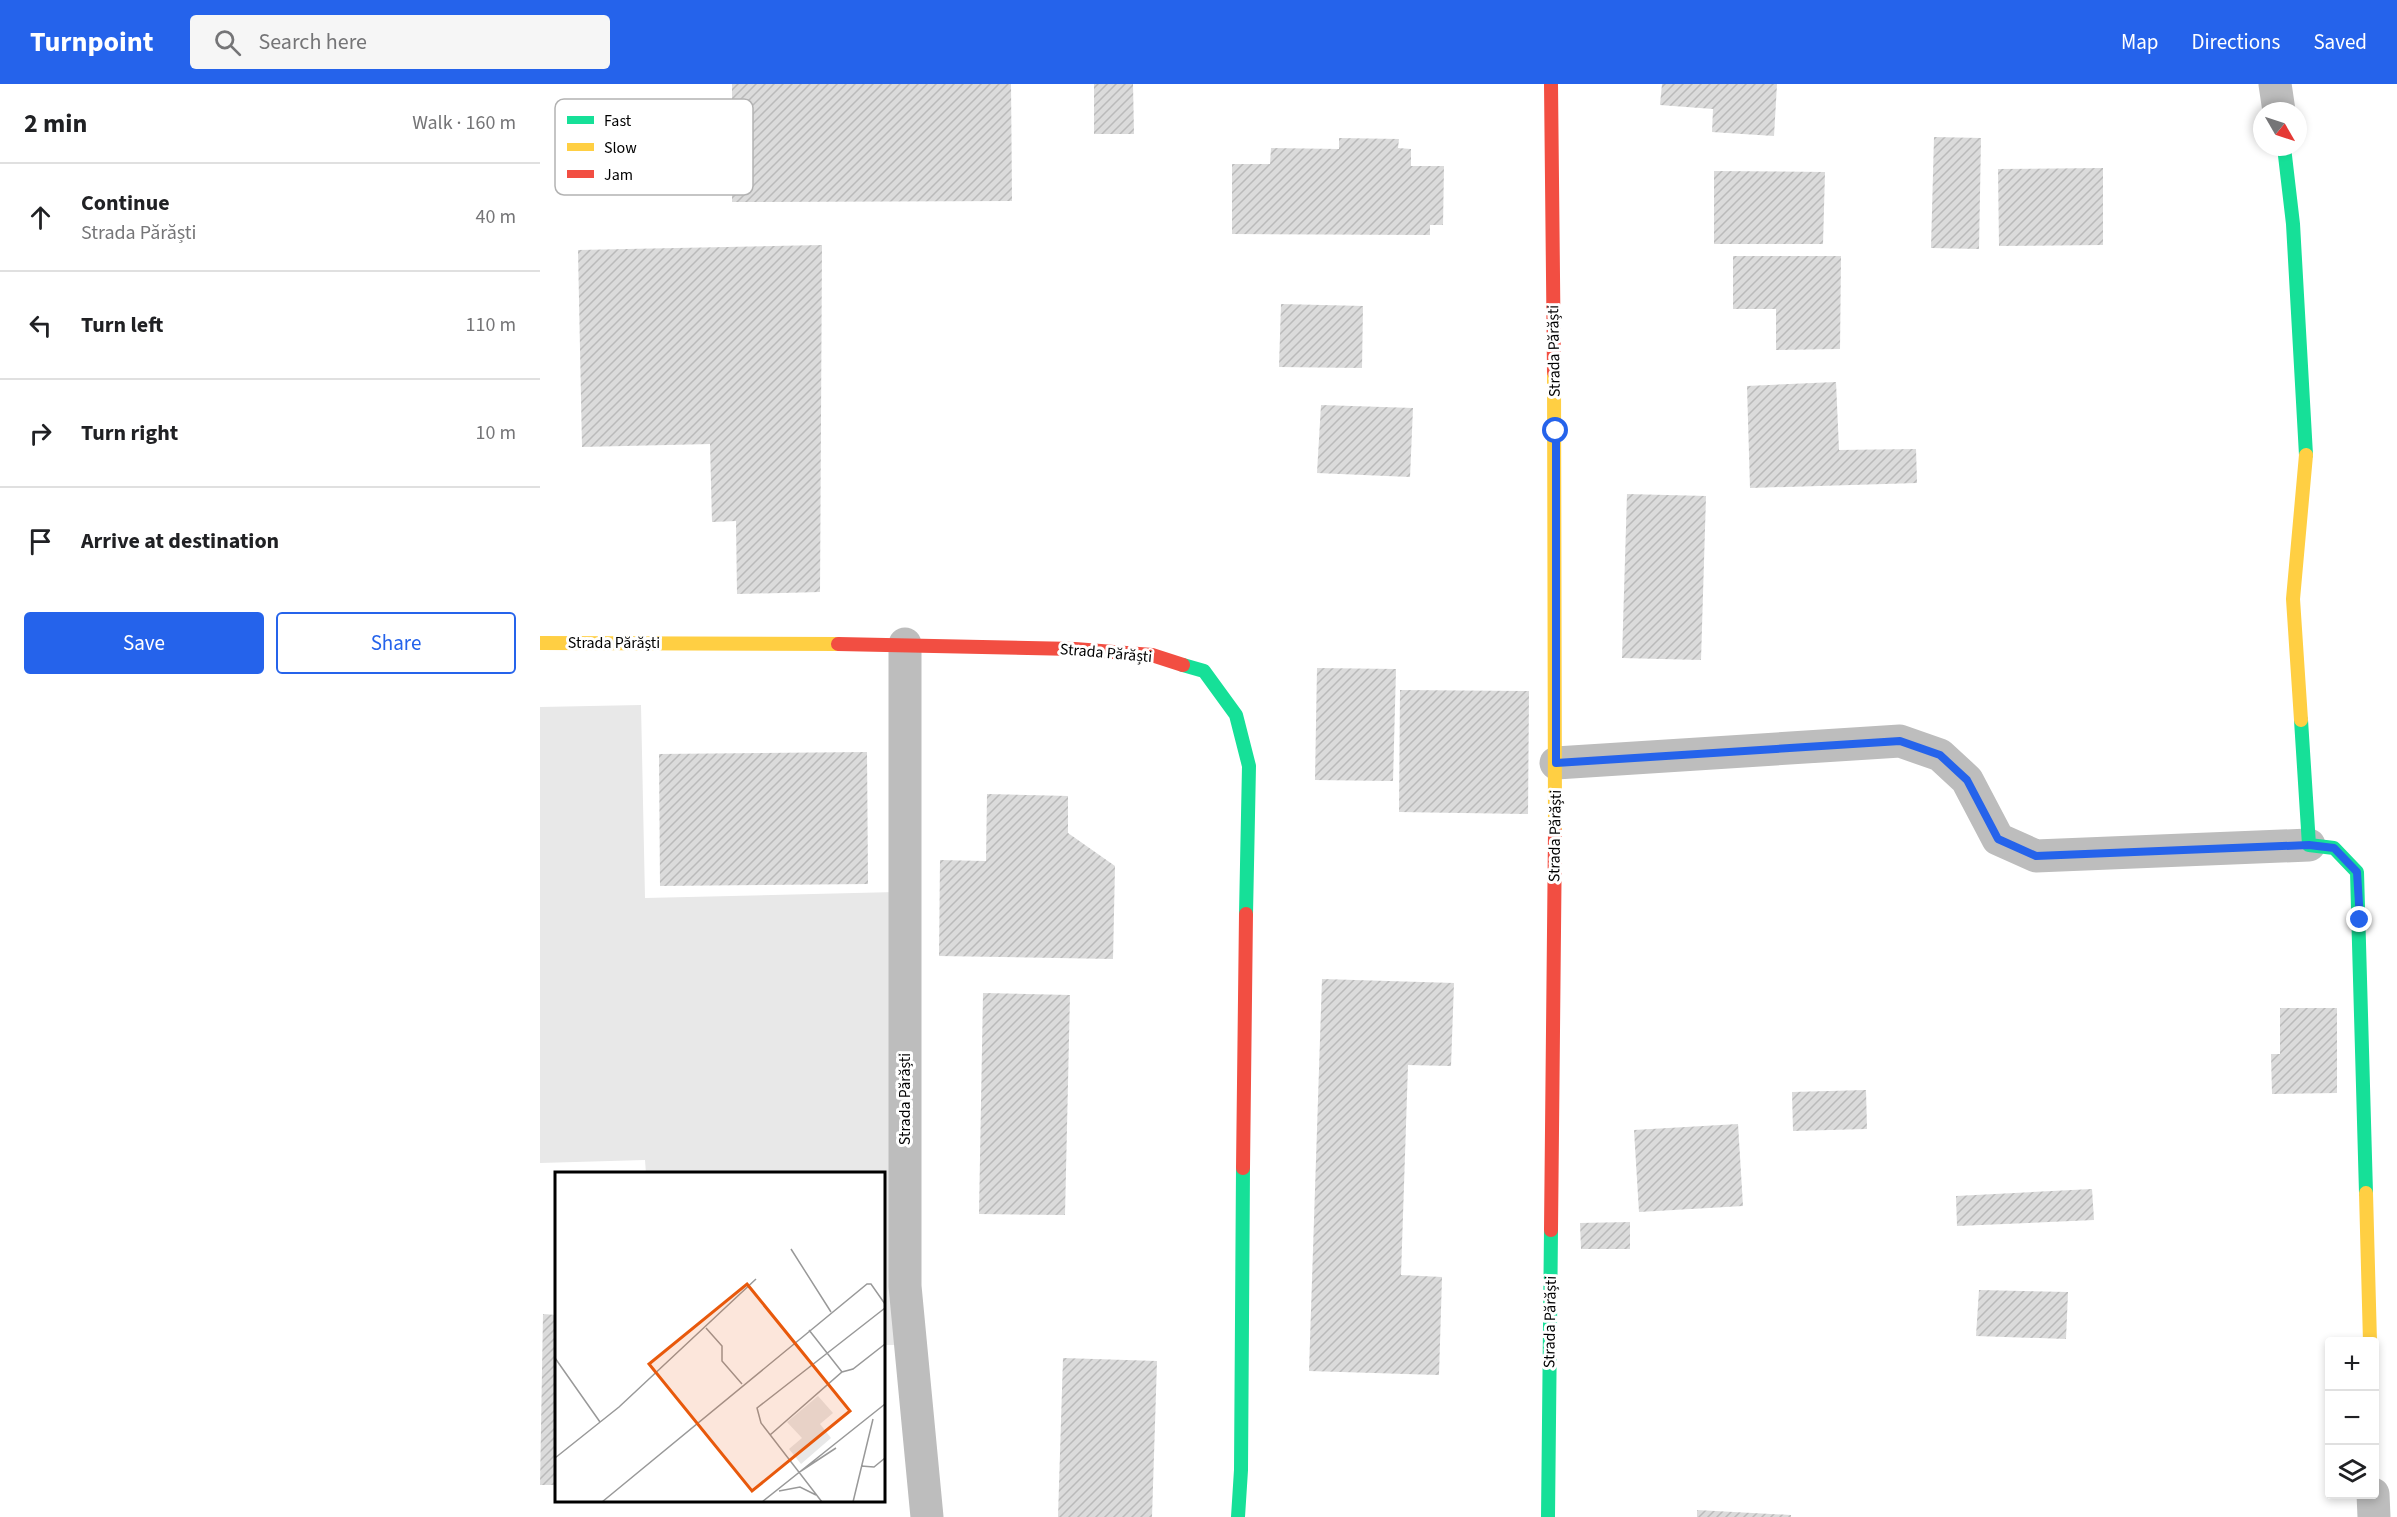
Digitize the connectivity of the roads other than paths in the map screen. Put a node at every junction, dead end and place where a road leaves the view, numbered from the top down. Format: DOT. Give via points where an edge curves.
graph roads {
  1 [pos="1551,84"];
  2 [pos="2276,84"];
  3 [pos="2278,102"];
  4 [pos="2285,156"];
  5 [pos="540,643"];
  6 [pos="904,644"];
  7 [pos="1556,763"];
  8 [pos="2309,845"];
  9 [pos="2370,1337"];
  10 [pos="2373,1499"];
  11 [pos="927,1517"];
  12 [pos="1238,1517"];
  13 [pos="1548,1517"];
  14 [pos="2374,1517"];
  1 -- 7 [label="street, Strada Părăști"];
  2 -- 3 [label="street"];
  4 -- 8 [label="street" via="2293,224 2307,465 2294,599"];
  5 -- 6 [label="street, Strada Părăști"];
  6 -- 11 [label="street, Strada Părăști" via="905,1286"];
  6 -- 12 [label="street, Strada Părăști" via="1152,655 1204,671 1236,715 1249,766"];
  7 -- 8 [label="street" via="1900,741 1940,755 1967,780 1998,839 2036,856"];
  7 -- 13 [label="street, Strada Părăști"];
  8 -- 9 [label="street" via="2334,848 2357,872"];
  10 -- 14 [label="street"];
}
